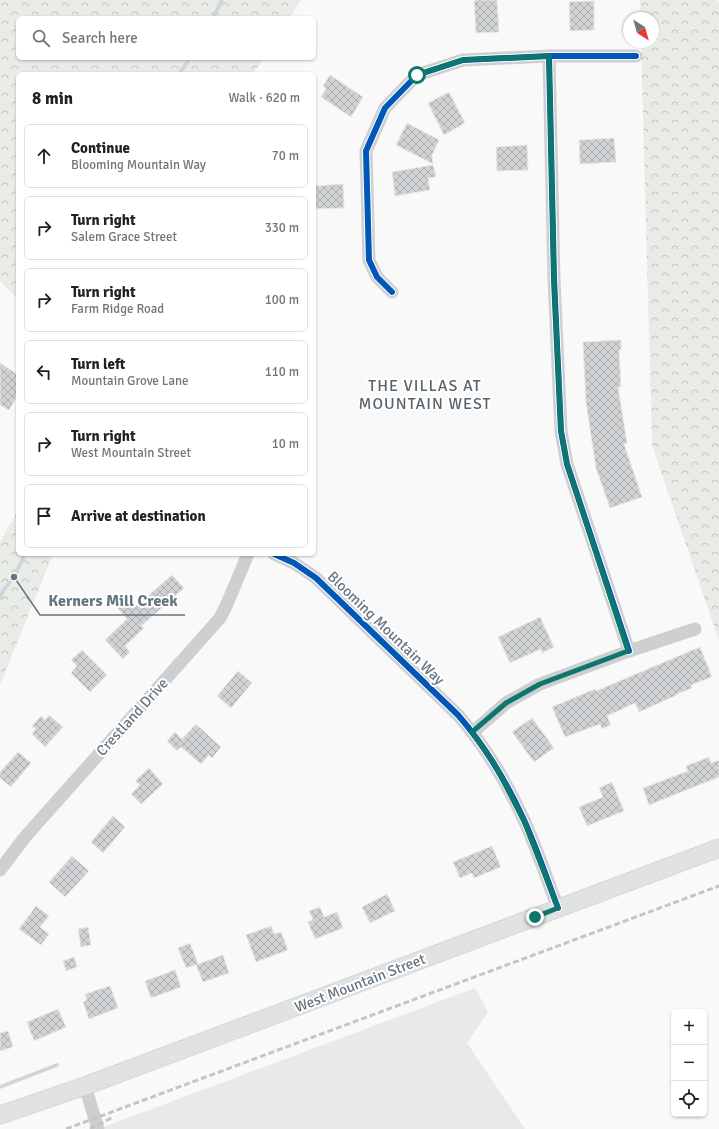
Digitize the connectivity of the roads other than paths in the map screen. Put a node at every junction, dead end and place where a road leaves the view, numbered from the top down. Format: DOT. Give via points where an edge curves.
graph roads {
  1 [pos="549,56"];
  2 [pos="636,56"];
  3 [pos="392,292"];
  4 [pos="247,556"];
  5 [pos="278,556"];
  6 [pos="695,629"];
  7 [pos="628,651"];
  8 [pos="472,732"];
  9 [pos="719,848"];
  10 [pos="0,870"];
  11 [pos="558,908"];
  12 [pos="85,1086"];
  13 [pos="0,1115"];
  14 [pos="98,1129"];
  1 -- 2 [label="street"];
  1 -- 3 [label="street" via="463,60 417,75 385,108 366,151 369,260 377,276"];
  1 -- 7 [label="street" via="561,431 567,464"];
  4 -- 10 [label="street, Crestland Drive" via="220,618 26,837"];
  5 -- 8 [label="street, Blooming Mountain Way" via="316,578 458,715"];
  6 -- 7 [label="street"];
  7 -- 8 [label="street" via="540,684 506,703"];
  8 -- 11 [label="street, Blooming Mountain Way" via="494,763 524,821"];
  9 -- 11 [label="main road, West Mountain Street"];
  11 -- 12 [label="main road, West Mountain Street"];
  12 -- 13 [label="main road, West Mountain Street"];
  12 -- 14 [label="street"];
}
